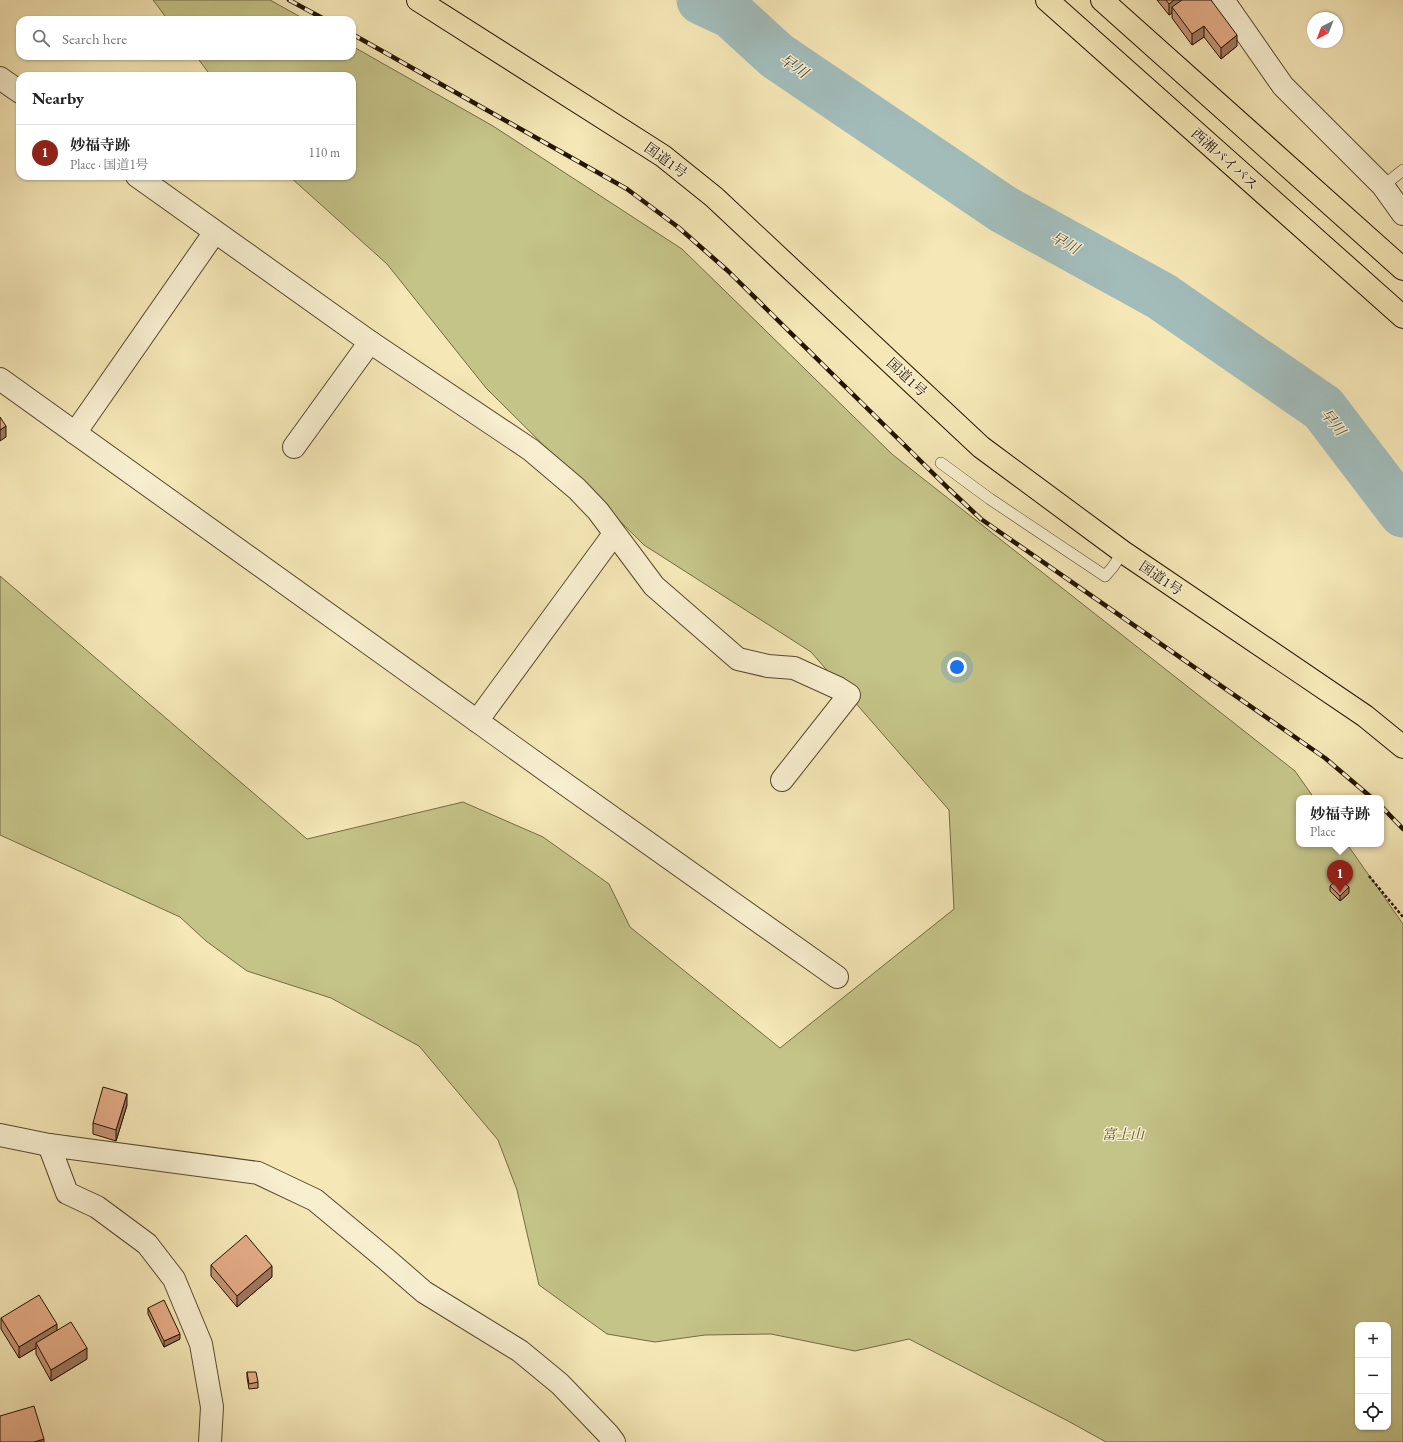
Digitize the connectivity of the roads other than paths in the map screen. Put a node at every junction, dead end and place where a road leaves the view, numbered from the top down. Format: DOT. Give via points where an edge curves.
graph roads {
  1 [pos="418,0"];
  2 [pos="1047,0"];
  3 [pos="1102,0"];
  4 [pos="1224,0"];
  5 [pos="0,78"];
  6 [pos="16,89"];
  7 [pos="1403,170"];
  8 [pos="143,180"];
  9 [pos="1382,186"];
  10 [pos="1403,214"];
  11 [pos="215,232"];
  12 [pos="1403,269"];
  13 [pos="1403,317"];
  14 [pos="370,342"];
  15 [pos="0,379"];
  16 [pos="75,433"];
  17 [pos="294,447"];
  18 [pos="941,463"];
  19 [pos="614,534"];
  20 [pos="1123,552"];
  21 [pos="477,722"];
  22 [pos="1403,747"];
  23 [pos="782,780"];
  24 [pos="837,977"];
  25 [pos="0,1135"];
  26 [pos="49,1145"];
  27 [pos="210,1442"];
  28 [pos="614,1442"];
  1 -- 20 [label="highway, 国道1号" via="663,156 714,197 981,446"];
  2 -- 13 [label="highway, 西湘バイパス"];
  3 -- 12 [label="highway"];
  4 -- 9 [label="street" via="1283,86"];
  5 -- 6 [label="street"];
  7 -- 9 [label="lane"];
  8 -- 11 [label="street"];
  9 -- 10 [label="street"];
  11 -- 14 [label="street"];
  11 -- 16 [label="street"];
  14 -- 17 [label="street"];
  14 -- 19 [label="street" via="531,450 577,489"];
  15 -- 16 [label="street"];
  16 -- 21 [label="street"];
  18 -- 20 [label="lane" via="990,500 1105,576"];
  19 -- 21 [label="street"];
  19 -- 23 [label="street" via="654,586 738,659 768,666 794,668 849,695"];
  20 -- 22 [label="highway, 国道1号" via="1365,716"];
  21 -- 24 [label="street"];
  25 -- 26 [label="street"];
  26 -- 27 [label="street" via="66,1193 97,1207 147,1244 174,1279 201,1344 212,1407"];
  26 -- 28 [label="street" via="258,1173 315,1200 424,1292 520,1352 560,1384"];
}
